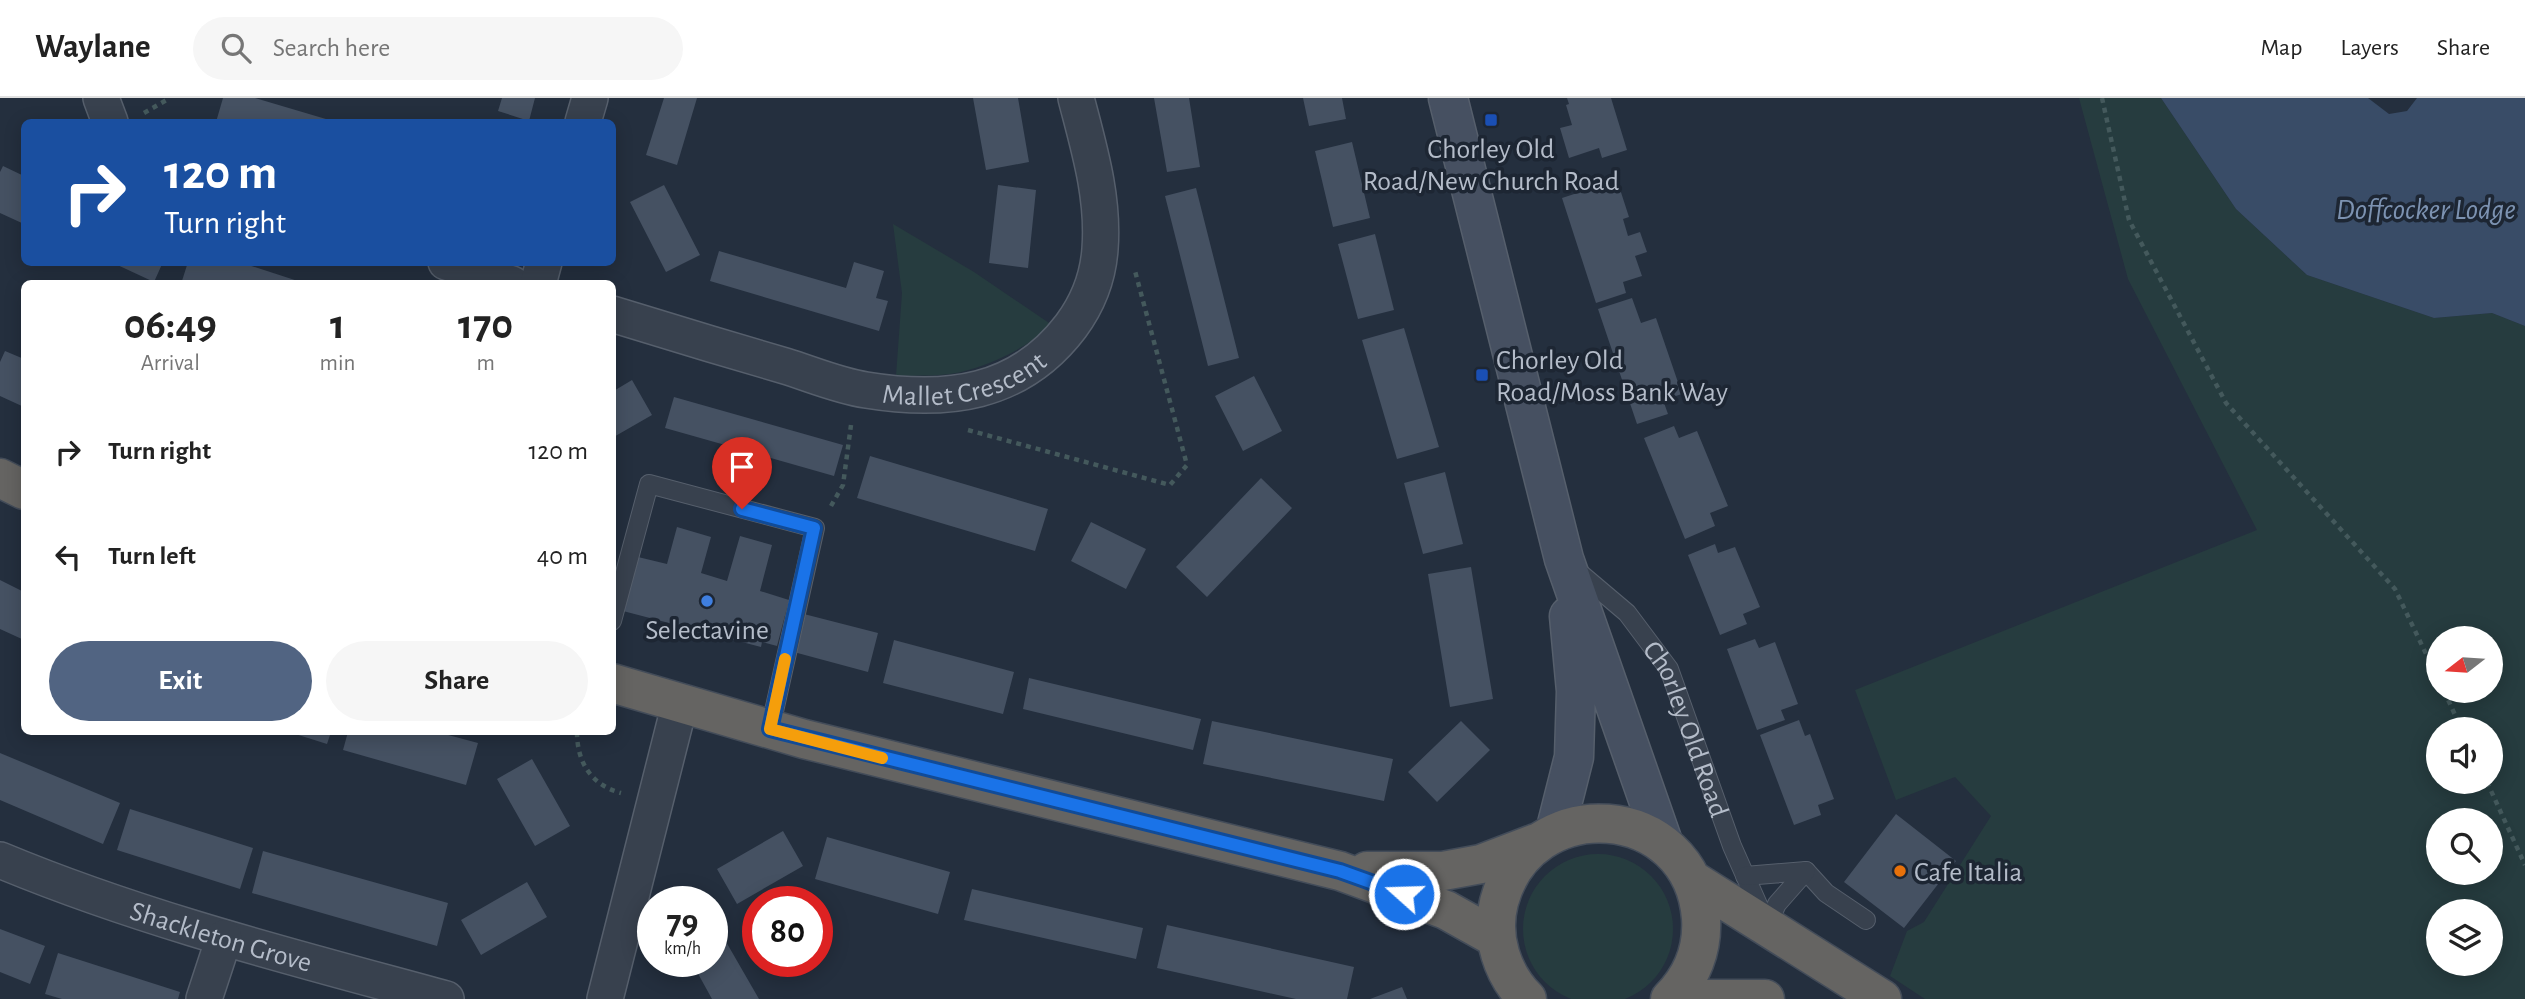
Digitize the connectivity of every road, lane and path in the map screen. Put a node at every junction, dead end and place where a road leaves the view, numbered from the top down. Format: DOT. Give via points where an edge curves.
graph roads {
  1 [pos="101,98"];
  2 [pos="170,98"];
  3 [pos="590,98"];
  4 [pos="1076,98"];
  5 [pos="1448,98"];
  6 [pos="2102,98"];
  7 [pos="124,119"];
  8 [pos="584,119"];
  9 [pos="1101,250"];
  10 [pos="458,266"];
  11 [pos="500,280"];
  12 [pos="616,315"];
  13 [pos="856,388"];
  14 [pos="956,394"];
  15 [pos="0,478"];
  16 [pos="21,488"];
  17 [pos="812,527"];
  18 [pos="1564,559"];
  19 [pos="616,606"];
  20 [pos="2426,653"];
  21 [pos="616,684"];
  22 [pos="680,702"];
  23 [pos="770,729"];
  24 [pos="577,735"];
  25 [pos="2492,794"];
  26 [pos="656,802"];
  27 [pos="1546,837"];
  28 [pos="1664,845"];
  29 [pos="0,860"];
  30 [pos="2525,865"];
  31 [pos="1340,871"];
  32 [pos="1806,871"];
  33 [pos="1745,876"];
  34 [pos="1691,878"];
  35 [pos="1866,920"];
  36 [pos="1767,925"];
  37 [pos="224,938"];
  38 [pos="1496,938"];
  39 [pos="204,999"];
  40 [pos="446,999"];
  41 [pos="605,999"];
  42 [pos="1527,999"];
  43 [pos="1670,999"];
  44 [pos="1706,999"];
  45 [pos="1765,999"];
  46 [pos="1882,999"];
  1 -- 7 [label="street"];
  2 -- 7 [label="path"];
  3 -- 8 [label="street"];
  4 -- 9 [label="street, Mallet Crescent" via="1097,183"];
  5 -- 18 [label="main road, Chorley Old Road"];
  6 -- 20 [label="path" via="2129,220 2226,403 2395,589"];
  9 -- 14 [label="street, Mallet Crescent" via="1093,290 1067,332 1042,359 1016,376"];
  9 -- 14 [label="path" via="1133,264 1187,465 1170,485 967,429"];
  10 -- 11 [label="street"];
  12 -- 13 [label="street, Mallet Crescent"];
  13 -- 14 [label="street, Mallet Crescent"];
  13 -- 17 [label="path" via="843,485 836,501"];
  15 -- 16 [label="highway"];
  17 -- 19 [label="lane" via="649,484"];
  17 -- 23 [label="lane"];
  18 -- 27 [label="main road, Chorley Old Road" via="1576,691 1574,757"];
  18 -- 28 [label="main road, Chorley Old Road"];
  18 -- 33 [label="lane, Chorley Old Road" via="1627,613 1669,669"];
  21 -- 22 [label="highway"];
  22 -- 23 [label="highway"];
  22 -- 26 [label="street"];
  23 -- 31 [label="highway"];
  24 -- 26 [label="path" via="580,758 597,782"];
  25 -- 30 [label="path"];
  26 -- 41 [label="street"];
  27 -- 28 [label="highway, Chorley Old Road" via="1582,823 1611,823 1639,830"];
  27 -- 31 [label="highway" via="1481,864 1443,871"];
  27 -- 38 [label="highway, Chorley Old Road" via="1518,861 1504,885"];
  28 -- 34 [label="highway, Chorley Old Road"];
  29 -- 37 [label="street, Shackleton Grove"];
  31 -- 38 [label="highway" via="1446,910"];
  32 -- 33 [label="lane"];
  32 -- 35 [label="lane" via="1826,893"];
  32 -- 36 [label="lane" via="1777,904"];
  33 -- 36 [label="lane, Chorley Old Road"];
  34 -- 36 [label="highway"];
  34 -- 43 [label="highway, Chorley Old Road" via="1700,905 1702,933 1696,961"];
  36 -- 46 [label="highway"];
  37 -- 39 [label="street"];
  37 -- 40 [label="street, Shackleton Grove"];
  38 -- 42 [label="highway, Chorley Old Road" via="1503,965"];
  44 -- 45 [label="highway"];
}
